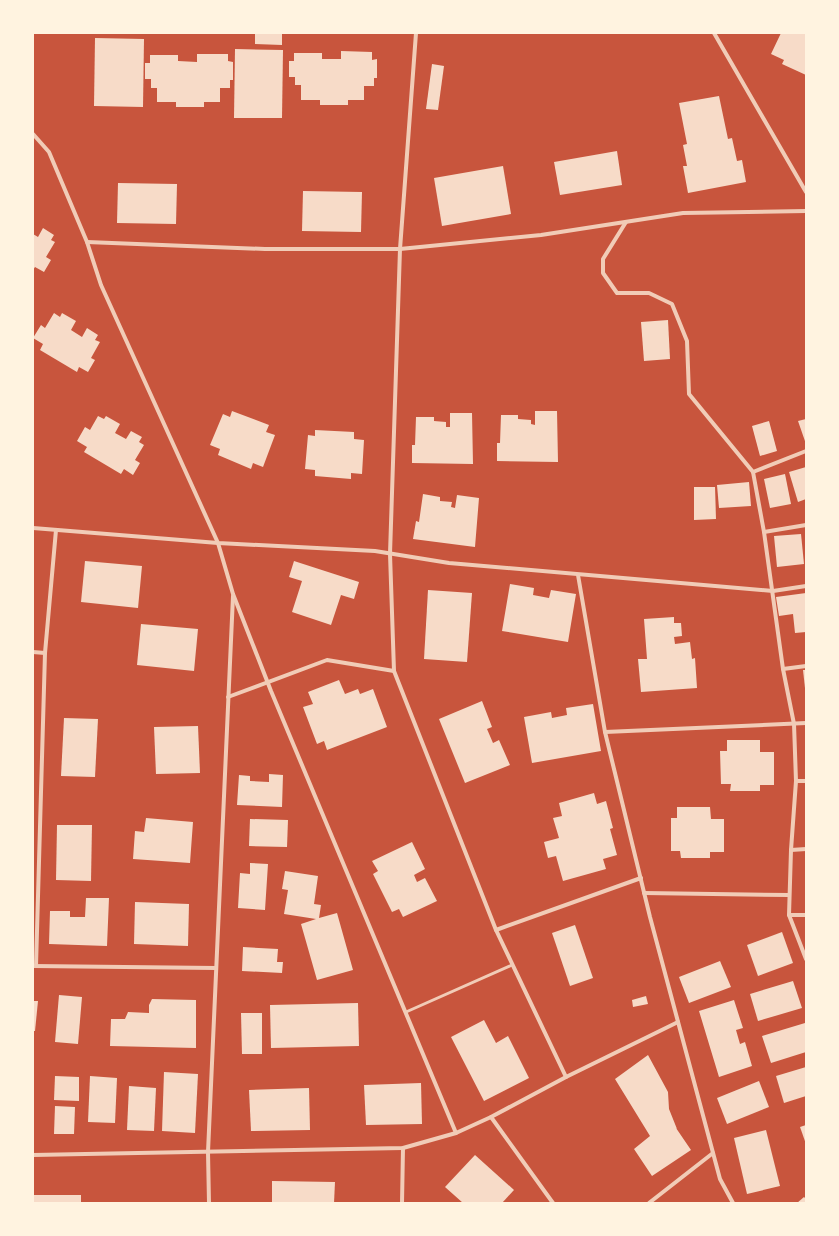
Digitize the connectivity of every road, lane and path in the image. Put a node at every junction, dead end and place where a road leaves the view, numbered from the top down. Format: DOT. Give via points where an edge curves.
graph roads {
  1 [pos="416,33"];
  2 [pos="714,33"];
  3 [pos="33,134"];
  4 [pos="806,192"];
  5 [pos="806,211"];
  6 [pos="626,222"];
  7 [pos="87,242"];
  8 [pos="400,250"];
  9 [pos="806,451"];
  10 [pos="753,472"];
  11 [pos="806,525"];
  12 [pos="33,528"];
  13 [pos="56,530"];
  14 [pos="764,532"];
  15 [pos="218,543"];
  16 [pos="390,554"];
  17 [pos="578,575"];
  18 [pos="806,586"];
  19 [pos="773,591"];
  20 [pos="233,594"];
  21 [pos="33,652"];
  22 [pos="45,652"];
  23 [pos="806,666"];
  24 [pos="783,669"];
  25 [pos="394,671"];
  26 [pos="268,682"];
  27 [pos="228,697"];
  28 [pos="806,723"];
  29 [pos="794,724"];
  30 [pos="605,732"];
  31 [pos="796,781"];
  32 [pos="806,781"];
  33 [pos="806,849"];
  34 [pos="791,850"];
  35 [pos="641,878"];
  36 [pos="644,893"];
  37 [pos="789,895"];
  38 [pos="789,915"];
  39 [pos="806,915"];
  40 [pos="496,930"];
  41 [pos="806,959"];
  42 [pos="512,964"];
  43 [pos="34,966"];
  44 [pos="216,968"];
  45 [pos="406,1012"];
  46 [pos="678,1022"];
  47 [pos="566,1077"];
  48 [pos="491,1117"];
  49 [pos="456,1133"];
  50 [pos="403,1148"];
  51 [pos="208,1152"];
  52 [pos="713,1153"];
  53 [pos="33,1155"];
  54 [pos="209,1203"];
  55 [pos="402,1203"];
  56 [pos="553,1203"];
  57 [pos="649,1203"];
  58 [pos="733,1203"];
  1 -- 8 [label="street"];
  2 -- 4 [label="street"];
  3 -- 7 [label="street" via="48,152"];
  5 -- 6 [label="street" via="682,213"];
  6 -- 8 [label="street" via="541,235"];
  6 -- 10 [label="street" via="603,259 603,273 617,292 649,293 672,304 687,341 689,394"];
  7 -- 8 [label="street" via="265,249"];
  7 -- 15 [label="street" via="101,285"];
  8 -- 16 [label="street"];
  9 -- 10 [label="street"];
  10 -- 14 [label="street"];
  11 -- 14 [label="street"];
  12 -- 13 [label="street"];
  13 -- 15 [label="street"];
  13 -- 22 [label="street"];
  14 -- 19 [label="street"];
  15 -- 16 [label="street" via="375,551"];
  15 -- 20 [label="street"];
  16 -- 17 [label="street" via="449,563"];
  16 -- 25 [label="street"];
  17 -- 19 [label="street"];
  17 -- 30 [label="street"];
  18 -- 19 [label="street"];
  19 -- 24 [label="street"];
  20 -- 26 [label="street"];
  20 -- 27 [label="street"];
  21 -- 22 [label="street"];
  22 -- 43 [label="street"];
  23 -- 24 [label="street"];
  24 -- 29 [label="street"];
  25 -- 26 [label="street" via="327,660"];
  25 -- 40 [label="street"];
  26 -- 27 [label="street"];
  26 -- 45 [label="street"];
  27 -- 44 [label="street"];
  28 -- 29 [label="street"];
  29 -- 30 [label="street"];
  29 -- 31 [label="street"];
  30 -- 35 [label="street"];
  31 -- 32 [label="street"];
  31 -- 34 [label="street"];
  33 -- 34 [label="street"];
  34 -- 37 [label="street"];
  35 -- 36 [label="street"];
  35 -- 40 [label="street"];
  36 -- 37 [label="street"];
  36 -- 46 [label="street"];
  37 -- 38 [label="street"];
  38 -- 39 [label="street"];
  38 -- 41 [label="street"];
  40 -- 42 [label="street"];
  42 -- 45 [label="lane"];
  42 -- 47 [label="street"];
  43 -- 44 [label="street"];
  44 -- 51 [label="street"];
  45 -- 49 [label="street"];
  46 -- 47 [label="street"];
  46 -- 52 [label="street"];
  47 -- 48 [label="street"];
  48 -- 49 [label="street"];
  48 -- 56 [label="street"];
  49 -- 50 [label="street"];
  50 -- 51 [label="street"];
  50 -- 55 [label="street"];
  51 -- 53 [label="street"];
  51 -- 54 [label="street"];
  52 -- 57 [label="street"];
  52 -- 58 [label="street" via="720,1179"];
}
